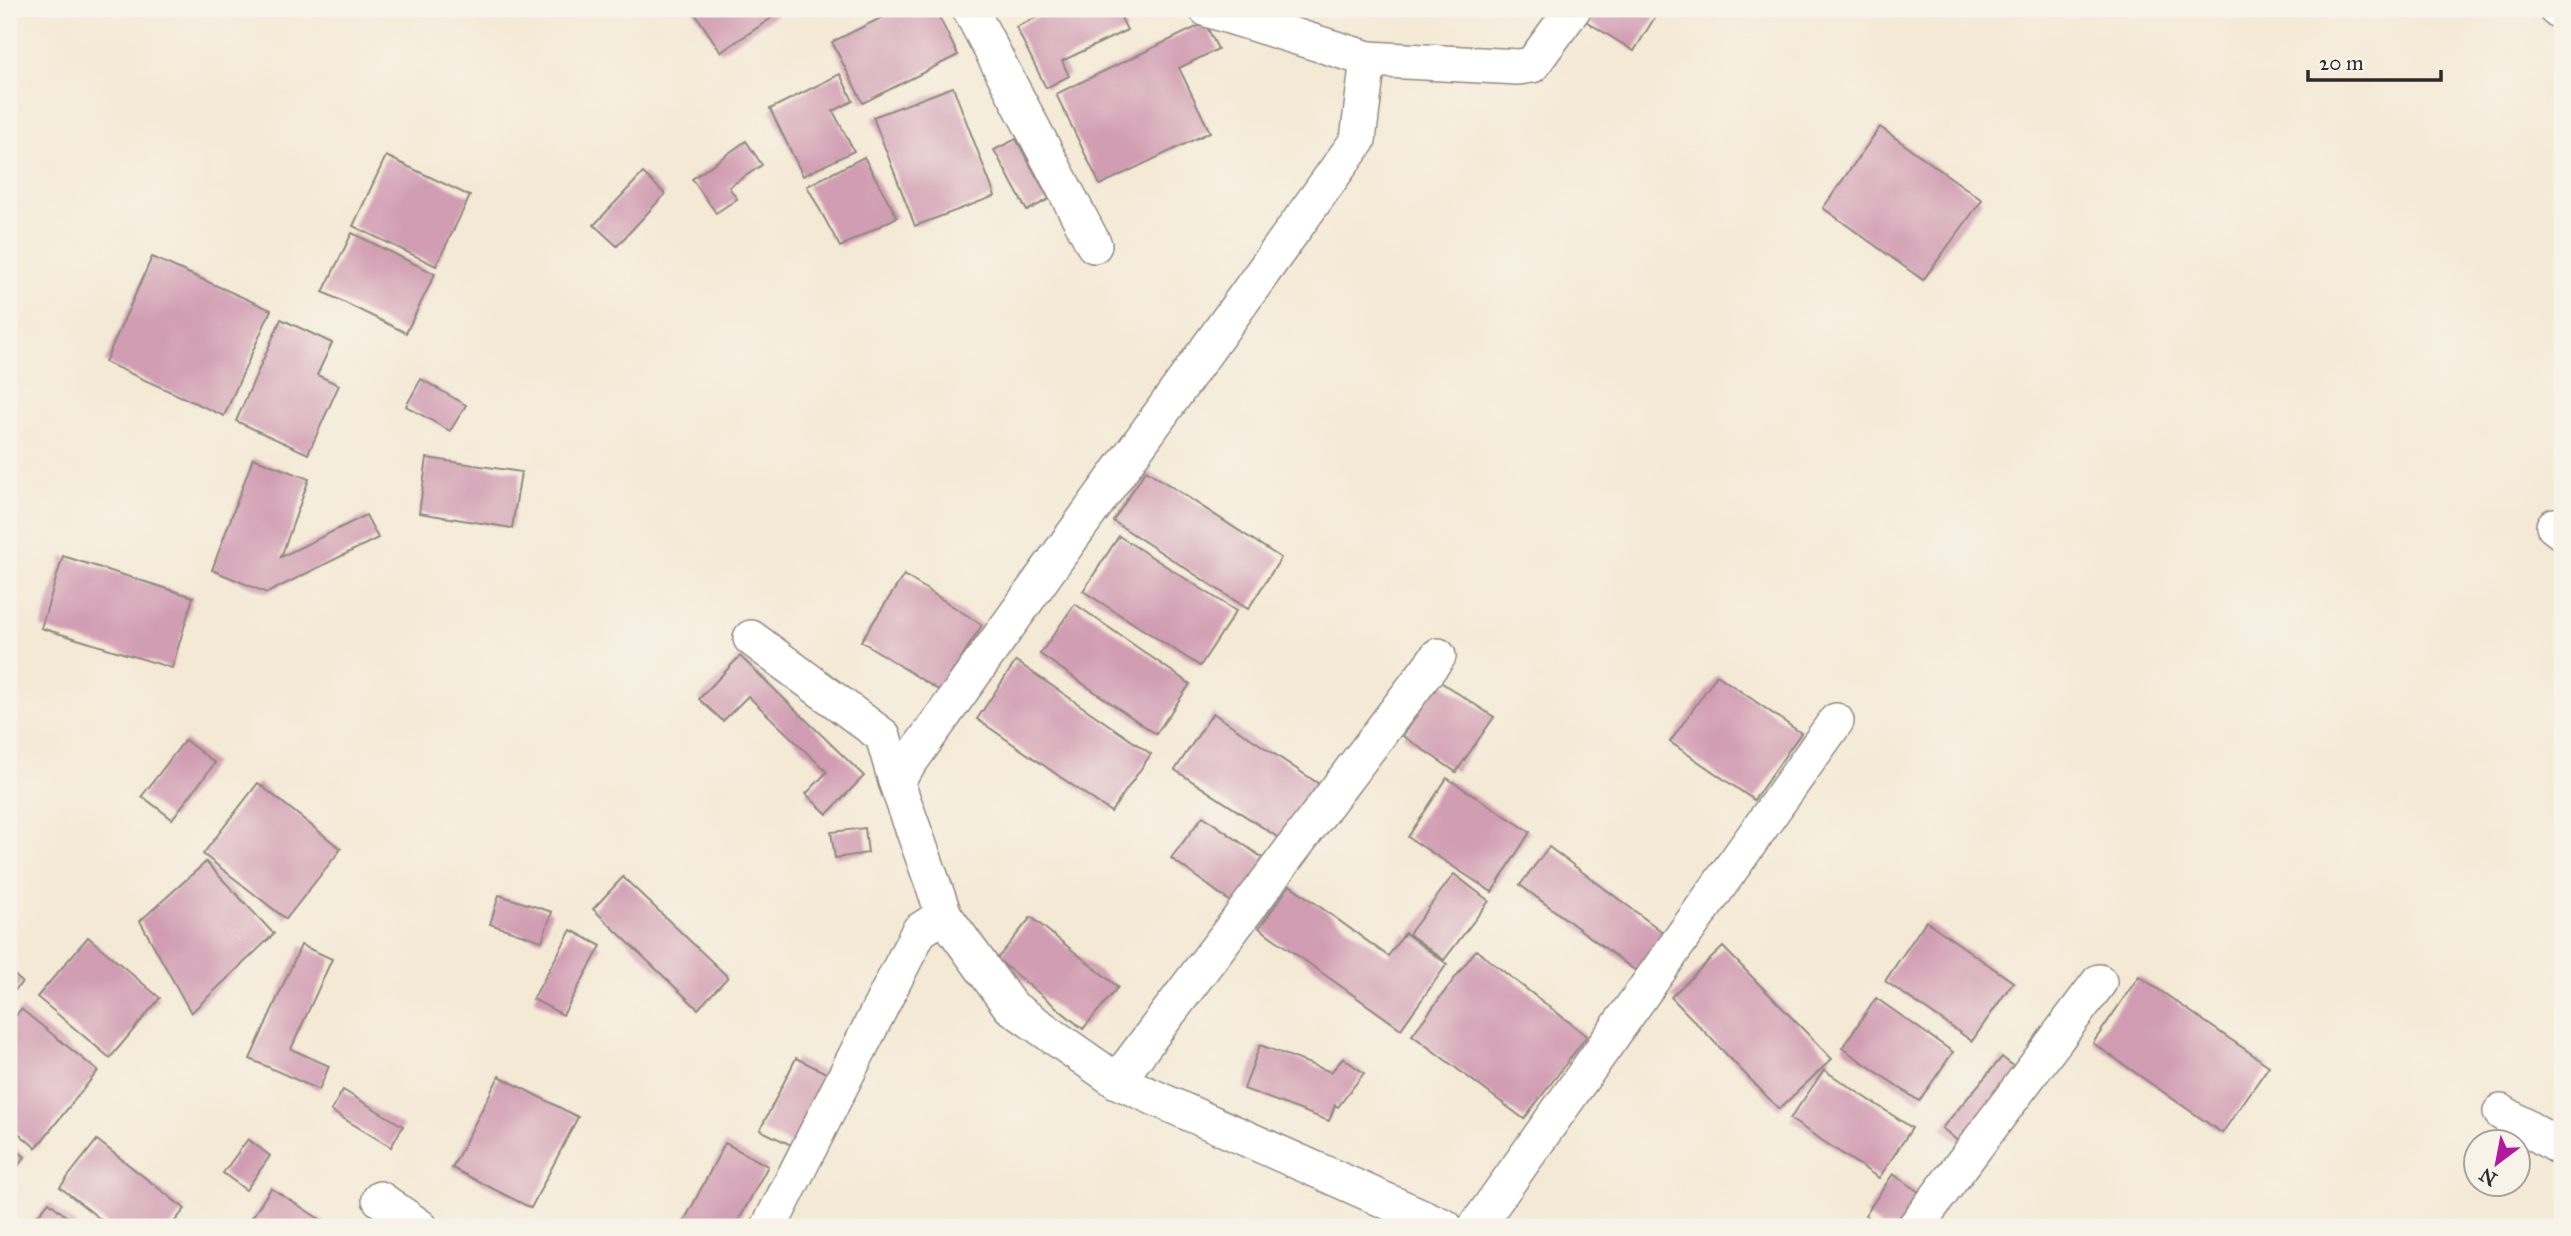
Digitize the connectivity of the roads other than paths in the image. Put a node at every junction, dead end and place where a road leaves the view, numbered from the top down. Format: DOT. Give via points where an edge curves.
graph roads {
  1 [pos="970,9"];
  2 [pos="1206,9"];
  3 [pos="1573,9"];
  4 [pos="2556,9"];
  5 [pos="2562,12"];
  6 [pos="1368,60"];
  7 [pos="1094,245"];
  8 [pos="751,638"];
  9 [pos="1438,656"];
  10 [pos="1836,721"];
  11 [pos="896,781"];
  12 [pos="944,915"];
  13 [pos="2099,982"];
  14 [pos="1117,1081"];
  15 [pos="2501,1112"];
  16 [pos="2562,1149"];
  17 [pos="380,1199"];
  18 [pos="421,1227"];
  19 [pos="769,1227"];
  20 [pos="1445,1227"];
  21 [pos="1476,1227"];
  22 [pos="1915,1227"];
  1 -- 7 [label="street"];
  2 -- 6 [label="street"];
  3 -- 6 [label="street" via="1532,65"];
  4 -- 5 [label="street"];
  6 -- 11 [label="street" via="1359,141"];
  8 -- 11 [label="street" via="883,736"];
  9 -- 14 [label="street"];
  10 -- 21 [label="street"];
  11 -- 12 [label="street"];
  12 -- 14 [label="street" via="1010,1006"];
  12 -- 19 [label="street" via="919,931"];
  13 -- 22 [label="street"];
  14 -- 20 [label="street"];
  15 -- 16 [label="street"];
  17 -- 18 [label="street"];
}
